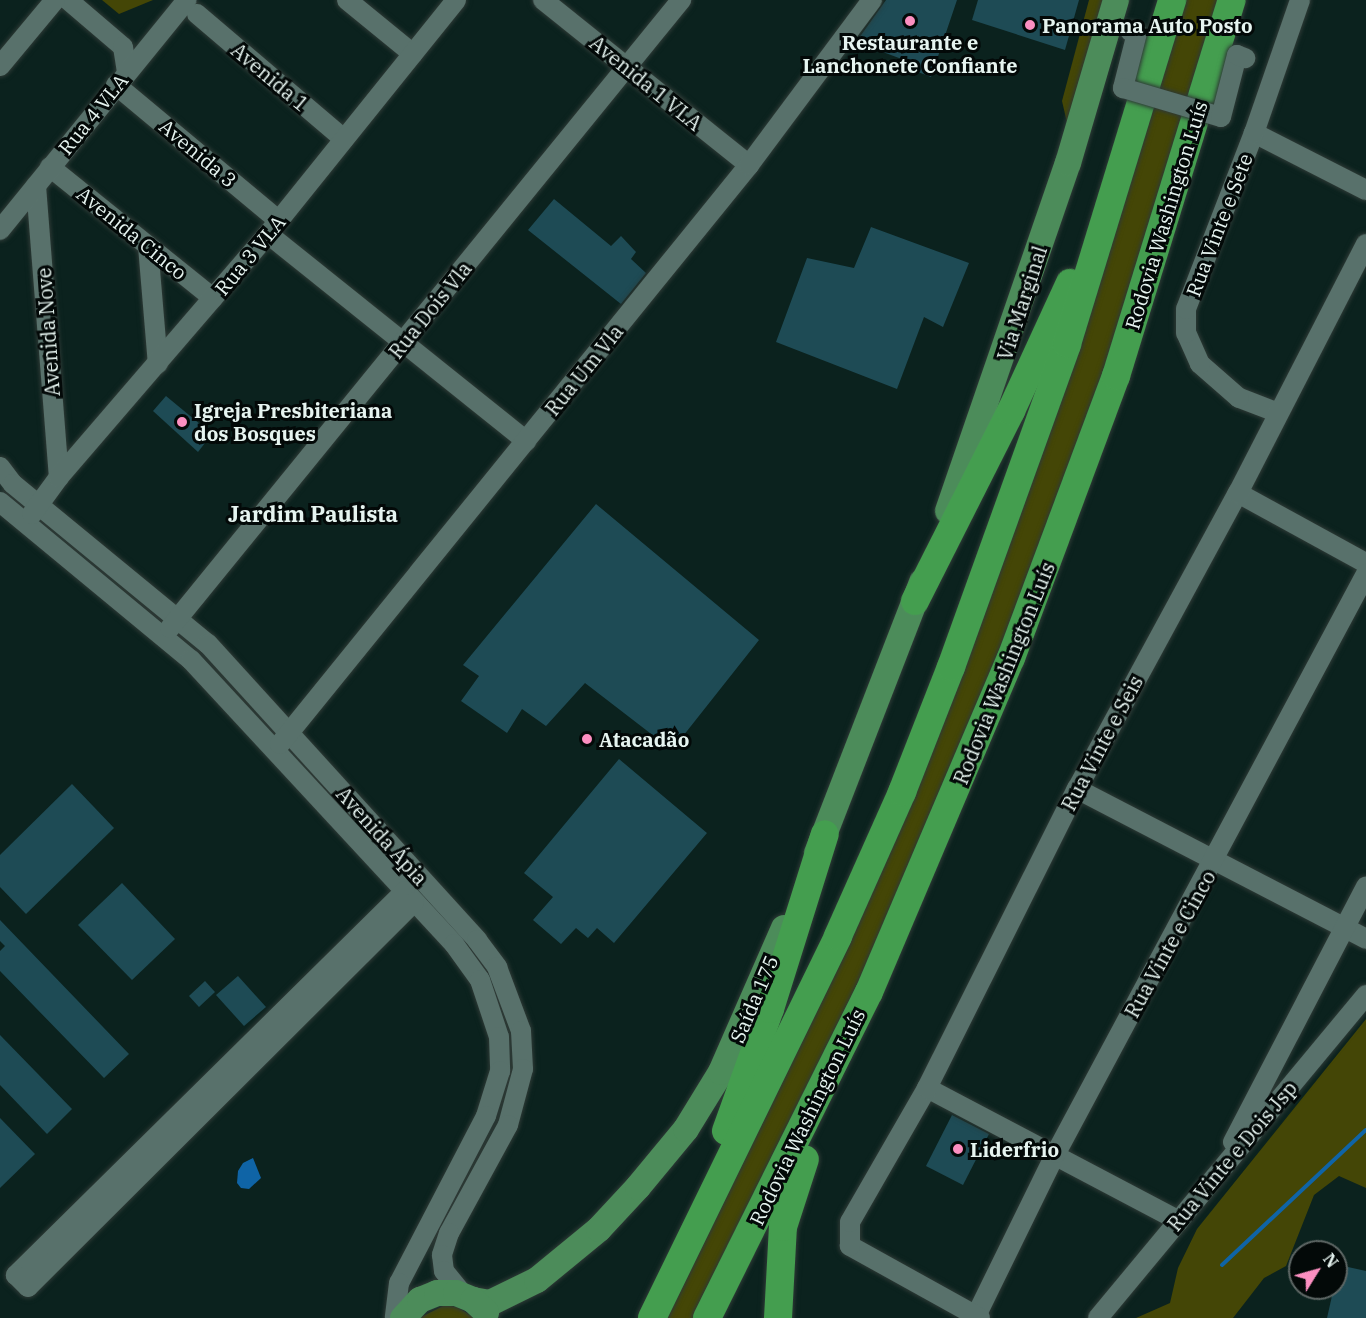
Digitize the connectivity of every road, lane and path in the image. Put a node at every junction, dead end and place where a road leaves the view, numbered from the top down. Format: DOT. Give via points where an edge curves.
graph roads {
  1 [pos="55,0"];
  2 [pos="68,0"];
  3 [pos="347,0"];
  4 [pos="456,0"];
  5 [pos="543,0"];
  6 [pos="681,0"];
  7 [pos="872,0"];
  8 [pos="1116,0"];
  9 [pos="1172,0"];
  10 [pos="1232,0"];
  11 [pos="1300,0"];
  12 [pos="192,7"];
  13 [pos="1130,31"];
  14 [pos="413,54"];
  15 [pos="1245,58"];
  16 [pos="0,66"];
  17 [pos="627,67"];
  18 [pos="122,79"];
  19 [pos="1254,133"];
  20 [pos="344,139"];
  21 [pos="1132,140"];
  22 [pos="749,165"];
  23 [pos="50,167"];
  24 [pos="36,186"];
  25 [pos="1366,190"];
  26 [pos="273,227"];
  27 [pos="0,230"];
  28 [pos="1366,244"];
  29 [pos="148,246"];
  30 [pos="213,298"];
  31 [pos="403,345"];
  32 [pos="158,364"];
  33 [pos="1276,412"];
  34 [pos="526,441"];
  35 [pos="0,467"];
  36 [pos="59,477"];
  37 [pos="1238,493"];
  38 [pos="0,502"];
  39 [pos="39,505"];
  40 [pos="26,521"];
  41 [pos="1366,563"];
  42 [pos="1366,574"];
  43 [pos="915,601"];
  44 [pos="175,617"];
  45 [pos="166,638"];
  46 [pos="289,734"];
  47 [pos="274,750"];
  48 [pos="1077,789"];
  49 [pos="825,834"];
  50 [pos="1215,861"];
  51 [pos="1366,887"];
  52 [pos="409,896"];
  53 [pos="1344,928"];
  54 [pos="1366,939"];
  55 [pos="869,992"];
  56 [pos="1366,995"];
  57 [pos="927,1088"];
  58 [pos="1056,1153"];
  59 [pos="1215,1176"];
  60 [pos="1179,1221"];
  61 [pos="683,1258"];
  62 [pos="476,1305"];
  63 [pos="978,1317"];
  64 [pos="395,1318"];
  65 [pos="403,1318"];
  66 [pos="652,1318"];
  67 [pos="707,1318"];
  68 [pos="778,1318"];
  69 [pos="1098,1318"];
  1 -- 16 [label="street"];
  2 -- 18 [label="street" via="123,47"];
  3 -- 14 [label="street"];
  4 -- 14 [label="street, Rua 3 VLA"];
  5 -- 17 [label="street, Avenida 1 VLA"];
  6 -- 17 [label="street, Rua Dois Vla"];
  7 -- 22 [label="street, Rua Um Vla"];
  8 -- 43 [label="main road, Via Marginal" via="991,396"];
  9 -- 21 [label="highway"];
  10 -- 55 [label="highway, Rodovia Washington Luís" via="1116,376 1076,490 977,742"];
  11 -- 19 [label="street, Rua Vinte e Sete"];
  12 -- 18 [label="street, Rua 4 VLA"];
  12 -- 20 [label="street, Avenida 1"];
  13 -- 15 [label="street, bridge" via="1137,33 1123,88 1221,117 1238,55"];
  14 -- 20 [label="street, Rua 3 VLA"];
  17 -- 22 [label="street, Avenida 1 VLA"];
  17 -- 31 [label="street, Rua Dois Vla"];
  18 -- 23 [label="street, Rua 4 VLA"];
  18 -- 26 [label="street, Avenida 3"];
  19 -- 25 [label="street"];
  19 -- 33 [label="street, Rua Vinte e Sete" via="1186,309 1186,333 1200,364 1222,385 1239,398"];
  20 -- 26 [label="street, Rua 3 VLA"];
  21 -- 43 [label="highway" via="1011,411"];
  21 -- 61 [label="highway" via="985,580 906,782 838,936"];
  22 -- 34 [label="street, Rua Um Vla"];
  23 -- 24 [label="street, Rua 4 VLA"];
  23 -- 29 [label="street, Avenida Cinco"];
  24 -- 27 [label="street, Rua 4 VLA"];
  24 -- 36 [label="street, Avenida Nove"];
  26 -- 30 [label="street, Rua 3 VLA"];
  26 -- 31 [label="street, Avenida 3"];
  28 -- 33 [label="street, Rua Vinte e Seis"];
  29 -- 30 [label="street, Avenida Cinco"];
  29 -- 32 [label="street"];
  30 -- 32 [label="street, Rua 3 VLA"];
  31 -- 34 [label="street, Avenida 3"];
  31 -- 44 [label="street, Rua Dois Vla"];
  32 -- 36 [label="street, Rua 3 VLA"];
  33 -- 37 [label="street, Rua Vinte e Seis"];
  34 -- 46 [label="street, Rua Um Vla"];
  35 -- 39 [label="street, Avenida Ápia"];
  36 -- 39 [label="street, Rua 3 VLA"];
  37 -- 41 [label="street"];
  37 -- 48 [label="street, Rua Vinte e Seis"];
  38 -- 40 [label="street, Avenida Ápia"];
  39 -- 40 [label="street, Rua 3 VLA"];
  39 -- 44 [label="street, Avenida Ápia"];
  40 -- 45 [label="street, Avenida Ápia"];
  42 -- 50 [label="street, Rua Vinte e Cinco"];
  43 -- 49 [label="main road, Saída 175"];
  44 -- 45 [label="street, Rua Dois Vla"];
  44 -- 46 [label="street, Avenida Ápia" via="208,644"];
  45 -- 47 [label="street, Avenida Ápia"];
  46 -- 47 [label="street, Rua Um Vla"];
  46 -- 62 [label="street, Avenida Ápia" via="477,940 497,968 521,1031 523,1069 508,1125 449,1233 442,1256 444,1271"];
  47 -- 52 [label="street, Avenida Ápia"];
  48 -- 50 [label="street"];
  48 -- 57 [label="street, Rua Vinte e Seis"];
  49 -- 61 [label="highway" via="770,1009"];
  49 -- 62 [label="main road, Saída 175" via="740,1034 686,1129 599,1229 537,1280 490,1303"];
  50 -- 53 [label="street"];
  50 -- 58 [label="street, Rua Vinte e Cinco"];
  51 -- 53 [label="street"];
  52 -- 52 [label="street" via="16,1275 28,1287"];
  52 -- 64 [label="street, Avenida Ápia" via="454,944 480,980 499,1037 500,1071 486,1116 399,1283"];
  53 -- 54 [label="street"];
  53 -- 59 [label="street"];
  55 -- 67 [label="highway, Rodovia Washington Luís"];
  55 -- 68 [label="highway" via="794,1188 778,1266"];
  56 -- 59 [label="street, Rua Vinte e Dois Jsp"];
  57 -- 58 [label="street"];
  57 -- 63 [label="street, Rua Vinte e Seis" via="850,1222 850,1246"];
  58 -- 60 [label="street"];
  58 -- 63 [label="street, Rua Vinte e Cinco"];
  59 -- 60 [label="street, Rua Vinte e Dois Jsp"];
  60 -- 69 [label="street, Rua Vinte e Dois Jsp"];
  61 -- 66 [label="highway"];
  62 -- 65 [label="main road, Saída 175" via="437,1293 420,1300"];
}
